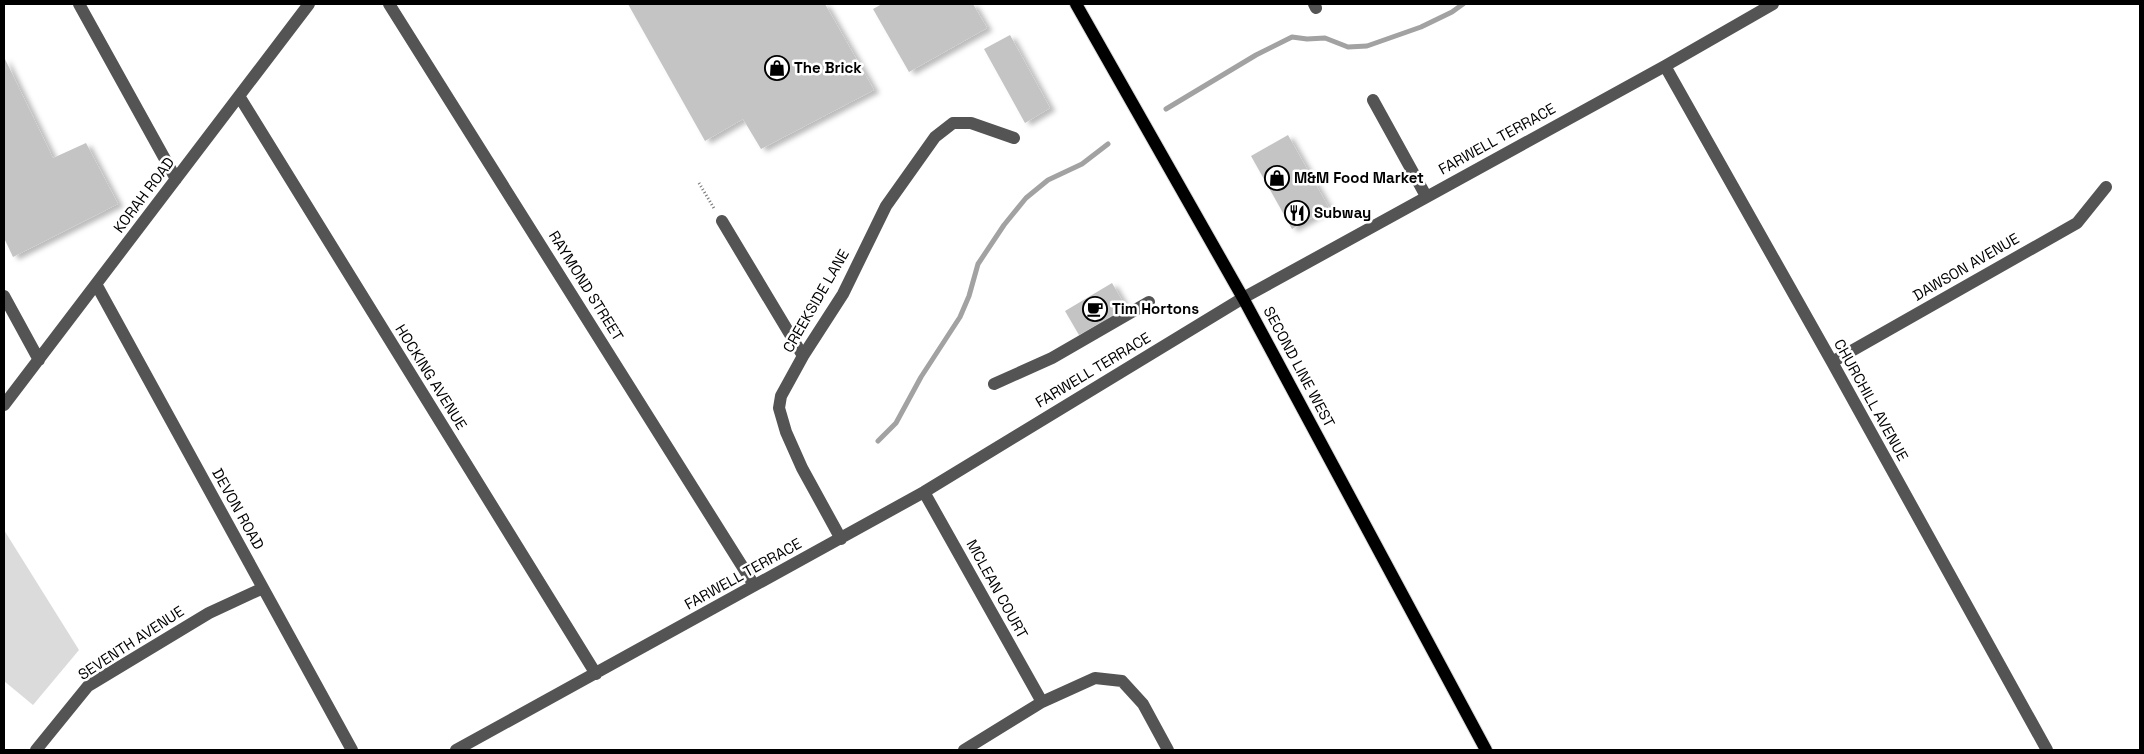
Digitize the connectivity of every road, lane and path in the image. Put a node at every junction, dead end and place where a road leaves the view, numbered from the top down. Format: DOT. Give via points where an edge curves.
graph roads {
  1 [pos="79,4"];
  2 [pos="309,4"];
  3 [pos="389,4"];
  4 [pos="1076,4"];
  5 [pos="1773,4"];
  6 [pos="1665,66"];
  7 [pos="239,96"];
  8 [pos="1373,100"];
  9 [pos="1014,138"];
  10 [pos="176,179"];
  11 [pos="700,183"];
  12 [pos="2106,187"];
  13 [pos="1426,196"];
  14 [pos="722,221"];
  15 [pos="96,284"];
  16 [pos="4,296"];
  17 [pos="1243,298"];
  18 [pos="1149,302"];
  19 [pos="803,356"];
  20 [pos="39,360"];
  21 [pos="1832,362"];
  22 [pos="994,384"];
  23 [pos="4,405"];
  24 [pos="924,492"];
  25 [pos="841,539"];
  26 [pos="754,585"];
  27 [pos="263,588"];
  28 [pos="596,674"];
  29 [pos="1042,702"];
  30 [pos="36,750"];
  31 [pos="352,750"];
  32 [pos="456,750"];
  33 [pos="964,750"];
  34 [pos="1168,750"];
  35 [pos="1486,750"];
  36 [pos="2047,750"];
  1 -- 10 [label="street"];
  2 -- 7 [label="street, KORAH ROAD"];
  3 -- 26 [label="street, RAYMOND STREET"];
  4 -- 17 [label="main road, SECOND LINE WEST"];
  5 -- 6 [label="street, FARWELL TERRACE"];
  6 -- 13 [label="street, FARWELL TERRACE"];
  6 -- 21 [label="street, CHURCHILL AVENUE"];
  7 -- 10 [label="street, KORAH ROAD"];
  7 -- 28 [label="street, HOCKING AVENUE"];
  8 -- 13 [label="street"];
  9 -- 19 [label="street, CREEKSIDE LANE" via="972,123 953,123 935,137 886,206 843,294"];
  10 -- 15 [label="street, KORAH ROAD"];
  11 -- 14 [label="path"];
  12 -- 21 [label="street, DAWSON AVENUE" via="2077,224"];
  13 -- 17 [label="street, FARWELL TERRACE"];
  14 -- 19 [label="street"];
  15 -- 20 [label="street, KORAH ROAD"];
  15 -- 27 [label="street, DEVON ROAD"];
  16 -- 20 [label="street"];
  17 -- 24 [label="street, FARWELL TERRACE"];
  17 -- 35 [label="main road, SECOND LINE WEST"];
  18 -- 22 [label="street" via="1052,358"];
  19 -- 25 [label="street, CREEKSIDE LANE" via="781,396 779,408 802,468"];
  20 -- 23 [label="street, KORAH ROAD"];
  21 -- 36 [label="street, CHURCHILL AVENUE"];
  24 -- 25 [label="street, FARWELL TERRACE"];
  24 -- 29 [label="street, MCLEAN COURT"];
  25 -- 26 [label="street, FARWELL TERRACE"];
  26 -- 28 [label="street, FARWELL TERRACE"];
  27 -- 30 [label="street, SEVENTH AVENUE" via="208,613 88,686"];
  27 -- 31 [label="street, DEVON ROAD"];
  28 -- 32 [label="street, FARWELL TERRACE"];
  29 -- 33 [label="street"];
  29 -- 34 [label="street" via="1095,678 1122,682 1143,704"];
}
